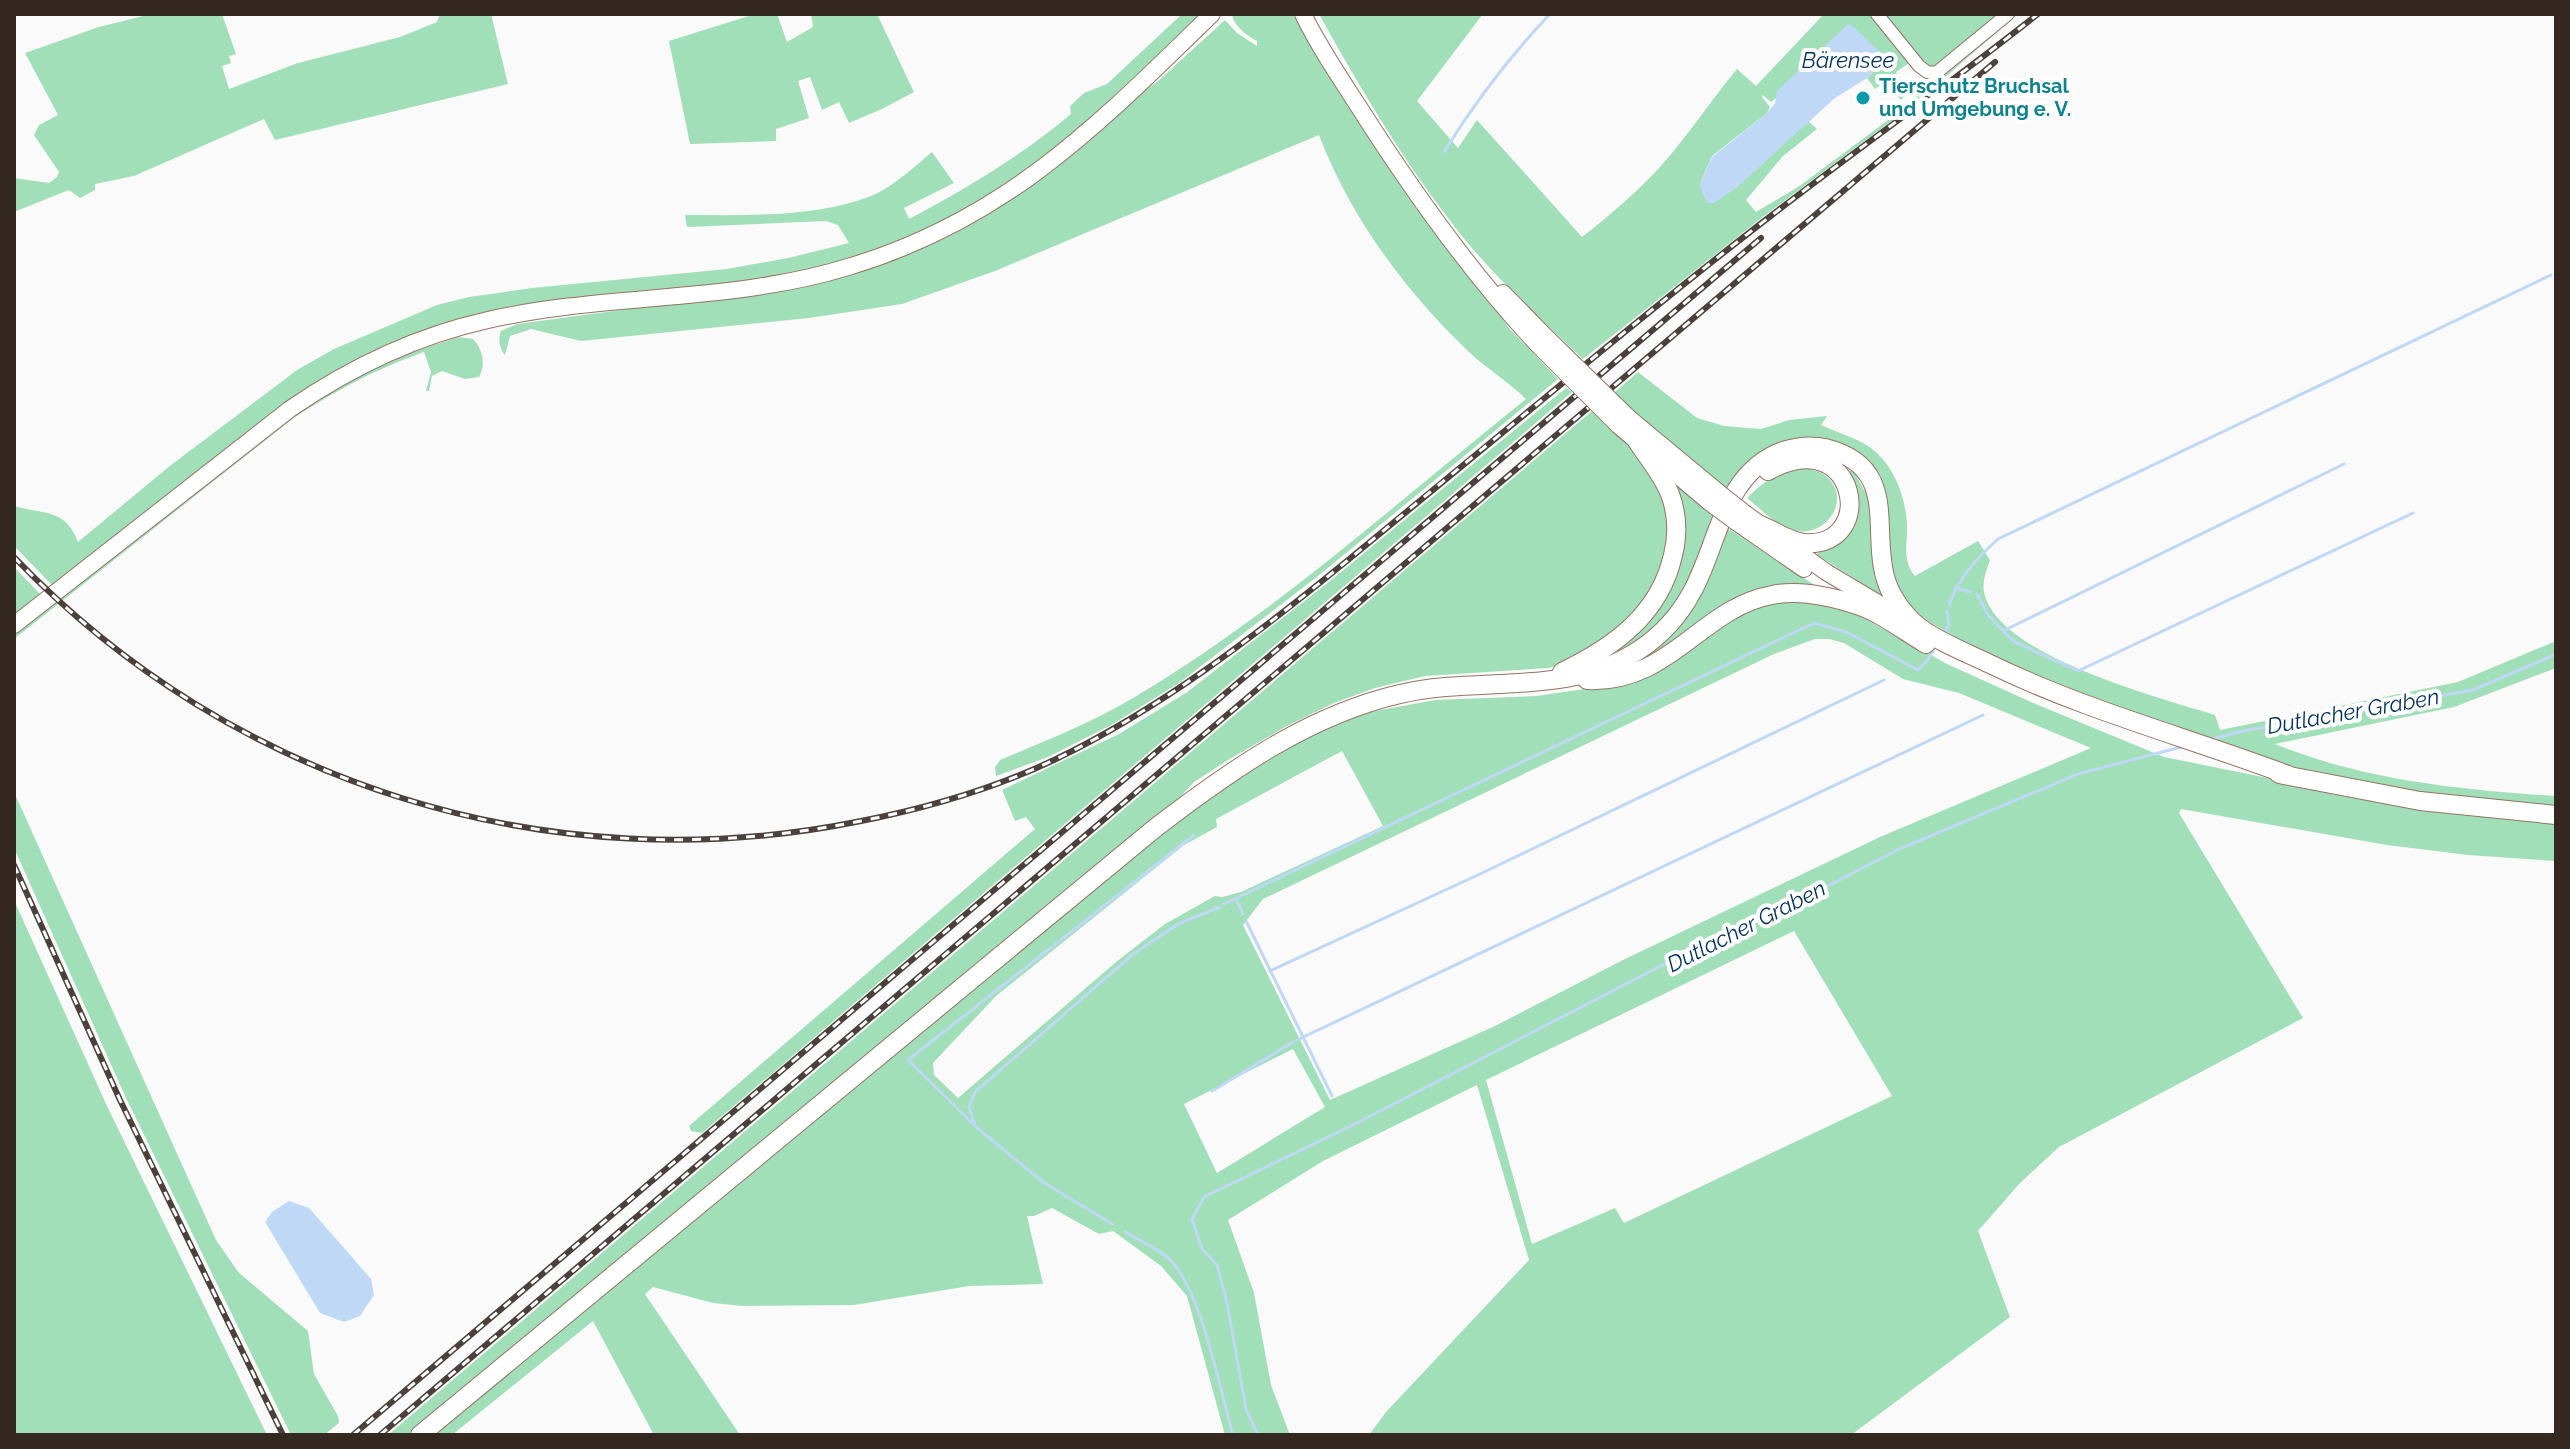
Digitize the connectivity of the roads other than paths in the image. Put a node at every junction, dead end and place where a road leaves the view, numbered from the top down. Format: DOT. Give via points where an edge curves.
graph roads {
  1 [pos="1212,14"];
  2 [pos="1877,14"];
  3 [pos="2008,14"];
  4 [pos="1302,16"];
  5 [pos="1625,423"];
  6 [pos="1637,441"];
  7 [pos="1721,495"];
  8 [pos="1747,520"];
  9 [pos="1860,606"];
  10 [pos="14,625"];
  11 [pos="1925,634"];
  12 [pos="1564,679"];
  13 [pos="1544,682"];
  14 [pos="2177,746"];
  15 [pos="2288,775"];
  16 [pos="2556,815"];
  17 [pos="420,1435"];
  1 -- 10 [label="main road" via="1091,130 1035,175 959,222 897,250 822,275 769,285 486,320 370,360 290,409"];
  2 -- 3 [label="street" via="1919,66 1936,73"];
  4 -- 5 [label="main road, bridge" via="1378,137 1491,293"];
  5 -- 6 [label="main road"];
  5 -- 7 [label="main road"];
  6 -- 7 [label="main road"];
  6 -- 13 [label="main road" via="1670,494 1677,532 1671,568 1654,603 1627,632 1595,656"];
  7 -- 8 [label="main road, bridge"];
  7 -- 8 [label="main road" via="1776,466 1810,460 1833,466 1847,484 1848,516 1838,532 1818,543 1797,542"];
  7 -- 11 [label="main road" via="1757,463 1788,450 1830,449 1855,463 1878,497 1884,577 1897,603"];
  7 -- 12 [label="main road" via="1726,509 1693,591 1670,625 1623,660"];
  8 -- 9 [label="main road"];
  8 -- 11 [label="main road"];
  9 -- 11 [label="main road"];
  9 -- 12 [label="main road" via="1808,593 1772,595 1740,606 1648,668 1602,681"];
  11 -- 14 [label="main road" via="2069,710"];
  12 -- 13 [label="main road"];
  13 -- 17 [label="main road" via="1435,688 1380,699 1290,737 1213,785"];
  14 -- 15 [label="main road" via="2237,767"];
  14 -- 15 [label="main road" via="2213,750"];
  15 -- 16 [label="main road" via="2420,801"];
}
